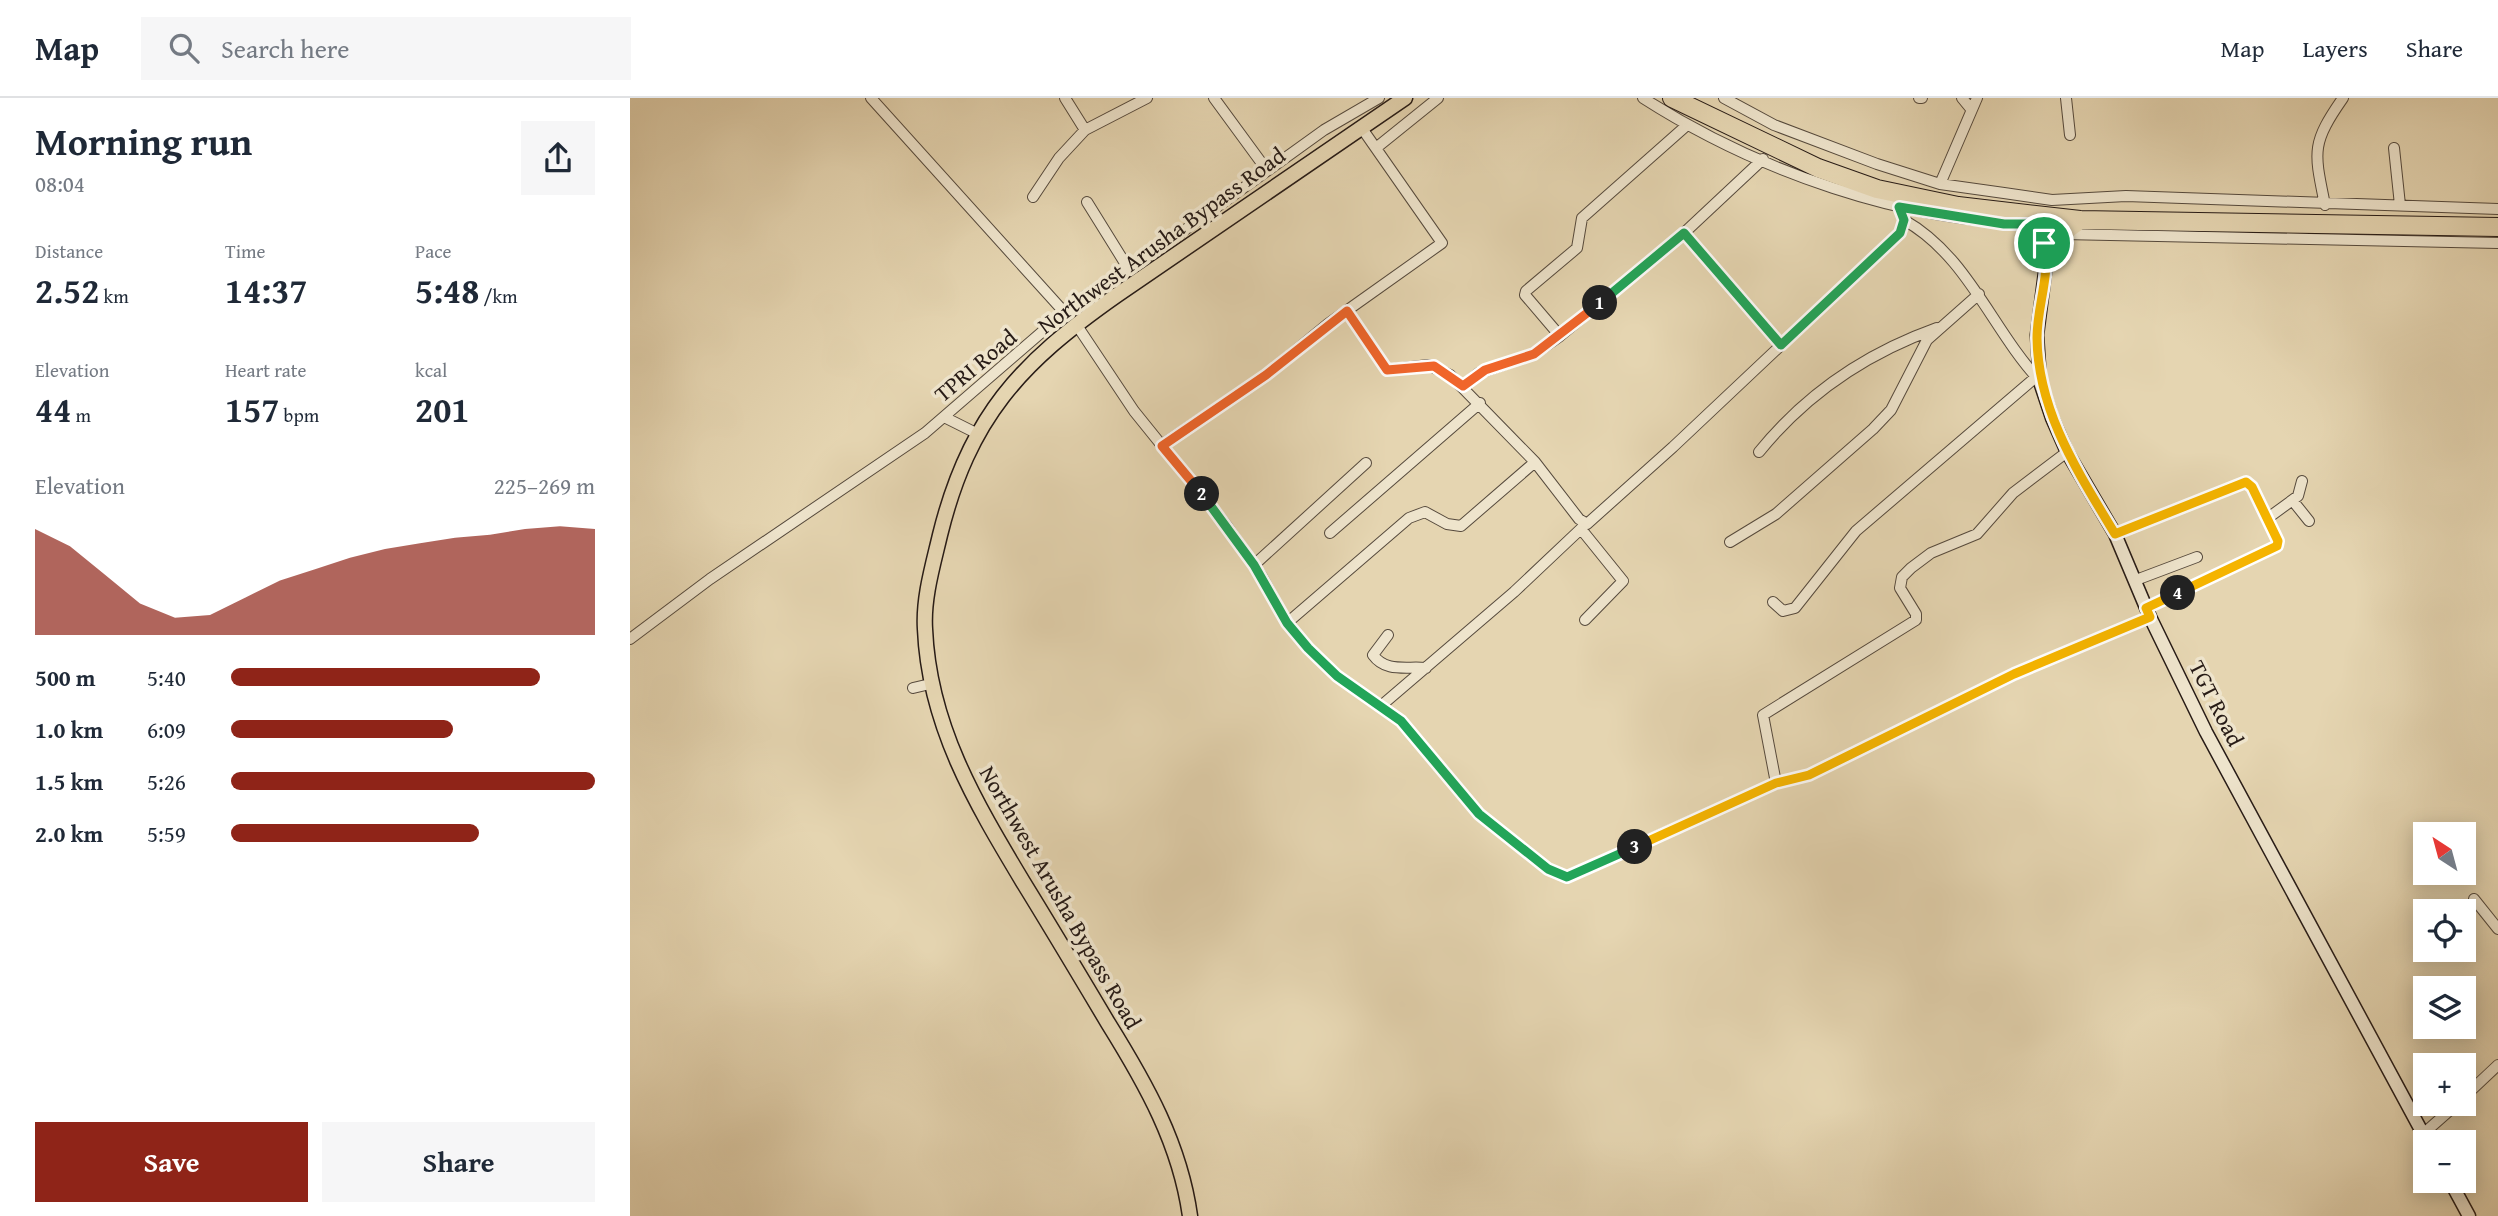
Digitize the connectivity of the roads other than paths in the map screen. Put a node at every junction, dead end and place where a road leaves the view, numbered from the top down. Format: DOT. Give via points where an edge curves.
graph roads {
  1 [pos="871,98"];
  2 [pos="1065,98"];
  3 [pos="1147,98"];
  4 [pos="1214,98"];
  5 [pos="1379,98"];
  6 [pos="1405,98"];
  7 [pos="1438,98"];
  8 [pos="1643,98"];
  9 [pos="1724,98"];
  10 [pos="1962,98"];
  11 [pos="1977,98"];
  12 [pos="2066,98"];
  13 [pos="2343,98"];
  14 [pos="1680,99"];
  15 [pos="1971,109"];
  16 [pos="1686,125"];
  17 [pos="1361,127"];
  18 [pos="1085,130"];
  19 [pos="2070,135"];
  20 [pos="1376,148"];
  21 [pos="2393,148"];
  22 [pos="1763,159"];
  23 [pos="1266,169"];
  24 [pos="1940,184"];
  25 [pos="1033,197"];
  26 [pos="1087,201"];
  27 [pos="2325,205"];
  28 [pos="2400,205"];
  29 [pos="1899,207"];
  30 [pos="2498,209"];
  31 [pos="1904,220"];
  32 [pos="2048,227"];
  33 [pos="2498,227"];
  34 [pos="1684,233"];
  35 [pos="2498,243"];
  36 [pos="2048,263"];
  37 [pos="1128,268"];
  38 [pos="1979,294"];
  39 [pos="1347,311"];
  40 [pos="1065,313"];
  41 [pos="1076,324"];
  42 [pos="1938,328"];
  43 [pos="1560,336"];
  44 [pos="1781,345"];
  45 [pos="2038,379"];
  46 [pos="1463,386"];
  47 [pos="1480,403"];
  48 [pos="944,417"];
  49 [pos="976,433"];
  50 [pos="1162,446"];
  51 [pos="1759,452"];
  52 [pos="2067,452"];
  53 [pos="1535,462"];
  54 [pos="1366,463"];
  55 [pos="2302,481"];
  56 [pos="2293,501"];
  57 [pos="2268,518"];
  58 [pos="2309,521"];
  59 [pos="1583,527"];
  60 [pos="1330,533"];
  61 [pos="2115,534"];
  62 [pos="1730,542"];
  63 [pos="2197,557"];
  64 [pos="1254,565"];
  65 [pos="2136,580"];
  66 [pos="1773,602"];
  67 [pos="2148,613"];
  68 [pos="1585,620"];
  69 [pos="1287,623"];
  70 [pos="1388,635"];
  71 [pos="630,639"];
  72 [pos="1426,668"];
  73 [pos="930,684"];
  74 [pos="913,688"];
  75 [pos="1382,705"];
  76 [pos="1776,783"];
  77 [pos="2476,902"];
  78 [pos="2498,929"];
  79 [pos="2498,1065"];
  80 [pos="2476,1086"];
  81 [pos="2446,1116"];
  82 [pos="2422,1130"];
  83 [pos="2433,1130"];
  84 [pos="2457,1193"];
  85 [pos="1190,1216"];
  86 [pos="2469,1216"];
  1 -- 40 [label="street"];
  2 -- 18 [label="street"];
  3 -- 18 [label="street"];
  4 -- 23 [label="street"];
  5 -- 23 [label="street, TPRI Road"];
  6 -- 17 [label="main road, Northwest Arusha Bypass Road"];
  7 -- 20 [label="street"];
  8 -- 16 [label="street"];
  9 -- 24 [label="street" via="1774,125"];
  10 -- 15 [label="street"];
  11 -- 15 [label="street"];
  12 -- 19 [label="street"];
  13 -- 27 [label="street" via="2316,144"];
  14 -- 32 [label="highway" via="1774,149 1877,188"];
  15 -- 24 [label="street"];
  16 -- 22 [label="street"];
  16 -- 43 [label="street" via="1582,218 1577,248 1526,291"];
  17 -- 20 [label="street"];
  17 -- 41 [label="main road, Northwest Arusha Bypass Road"];
  18 -- 25 [label="street"];
  20 -- 39 [label="street" via="1442,243"];
  21 -- 28 [label="street"];
  22 -- 29 [label="street"];
  22 -- 34 [label="street"];
  23 -- 37 [label="street, TPRI Road"];
  24 -- 27 [label="street" via="2052,200 2126,196"];
  26 -- 37 [label="street"];
  27 -- 28 [label="street"];
  28 -- 30 [label="street"];
  29 -- 31 [label="street"];
  29 -- 32 [label="street"];
  31 -- 38 [label="street" via="1927,237"];
  31 -- 44 [label="street" via="1900,233"];
  32 -- 33 [label="highway" via="2080,220"];
  32 -- 35 [label="street"];
  32 -- 36 [label="street, TGT Road"];
  32 -- 36 [label="street"];
  34 -- 43 [label="street"];
  34 -- 44 [label="street"];
  36 -- 45 [label="street, TGT Road" via="2037,335"];
  37 -- 40 [label="street, TPRI Road"];
  38 -- 42 [label="street"];
  38 -- 45 [label="street" via="2010,346"];
  39 -- 46 [label="street" via="1387,370 1434,366"];
  39 -- 50 [label="street" via="1266,375"];
  40 -- 48 [label="street, TPRI Road"];
  41 -- 49 [label="main road, Northwest Arusha Bypass Road" via="1003,395"];
  41 -- 50 [label="street"];
  42 -- 51 [label="street" via="1863,361 1794,411"];
  42 -- 62 [label="street" via="1891,410 1873,429 1776,514"];
  43 -- 46 [label="street" via="1534,354 1479,373"];
  44 -- 59 [label="street"];
  45 -- 52 [label="street, TGT Road"];
  45 -- 66 [label="street" via="1856,531 1795,608 1783,611"];
  46 -- 47 [label="street"];
  47 -- 53 [label="street"];
  47 -- 60 [label="street"];
  48 -- 49 [label="street"];
  48 -- 71 [label="street, TPRI Road"];
  49 -- 73 [label="main road, Northwest Arusha Bypass Road" via="960,466 931,573 924,626"];
  50 -- 64 [label="street"];
  52 -- 61 [label="street, TGT Road"];
  52 -- 76 [label="street" via="2012,493 1977,534 1931,553 1902,577 1900,588 1916,620 1763,715"];
  53 -- 59 [label="street"];
  53 -- 69 [label="street" via="1461,526 1425,512 1409,518"];
  54 -- 64 [label="street"];
  55 -- 56 [label="street" via="2301,492"];
  56 -- 57 [label="street"];
  56 -- 58 [label="street"];
  57 -- 61 [label="street" via="2245,482"];
  57 -- 67 [label="street" via="2277,546"];
  59 -- 68 [label="street" via="1623,581"];
  59 -- 72 [label="street"];
  61 -- 65 [label="street, TGT Road"];
  63 -- 65 [label="street"];
  64 -- 69 [label="street"];
  65 -- 67 [label="street, TGT Road"];
  67 -- 76 [label="street" via="1809,775"];
  67 -- 82 [label="street, TGT Road" via="2206,732"];
  69 -- 75 [label="street" via="1323,663"];
  70 -- 72 [label="street" via="1373,655 1377,660 1393,668"];
  72 -- 75 [label="street"];
  73 -- 74 [label="street"];
  73 -- 85 [label="main road, Northwest Arusha Bypass Road" via="947,741 972,797 1144,1081 1185,1179"];
  75 -- 76 [label="street" via="1401,721 1479,814 1548,869 1567,877"];
  77 -- 78 [label="street"];
  79 -- 80 [label="street"];
  81 -- 83 [label="street"];
  84 -- 86 [label="street"];
}
